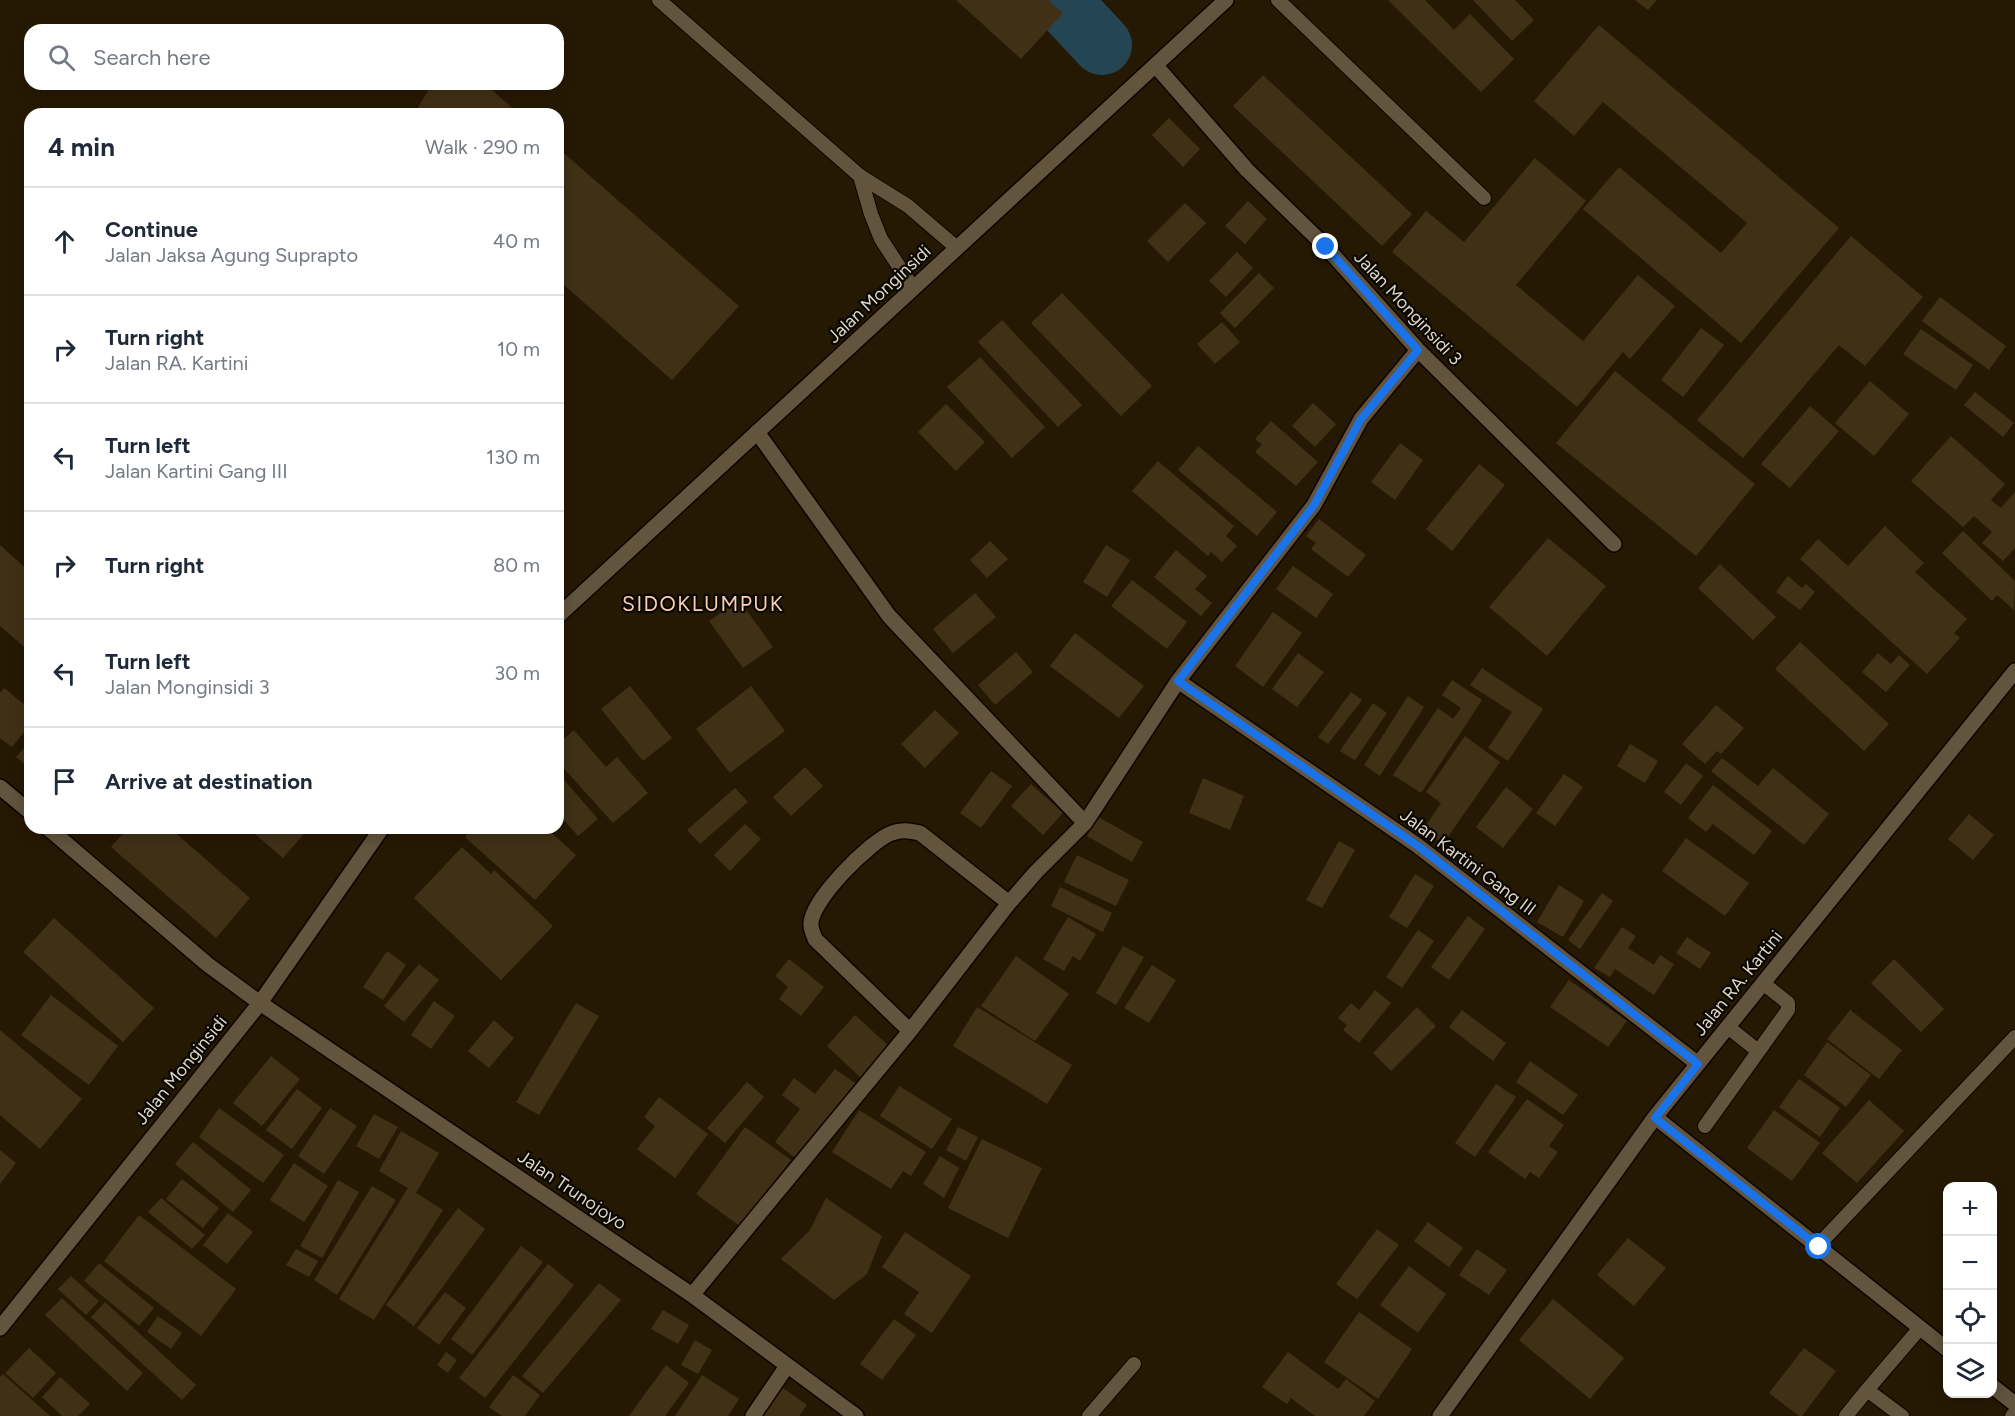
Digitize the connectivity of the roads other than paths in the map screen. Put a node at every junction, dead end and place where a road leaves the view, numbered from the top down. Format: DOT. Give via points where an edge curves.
graph roads {
  1 [pos="659,0"];
  2 [pos="1226,0"];
  3 [pos="1278,0"];
  4 [pos="1156,66"];
  5 [pos="860,176"];
  6 [pos="1484,198"];
  7 [pos="957,248"];
  8 [pos="913,288"];
  9 [pos="1418,350"];
  10 [pos="758,432"];
  11 [pos="1614,544"];
  12 [pos="564,610"];
  13 [pos="2015,670"];
  14 [pos="1178,681"];
  15 [pos="0,787"];
  16 [pos="24,807"];
  17 [pos="1085,823"];
  18 [pos="55,834"];
  19 [pos="378,834"];
  20 [pos="1009,903"];
  21 [pos="1763,983"];
  22 [pos="260,1003"];
  23 [pos="1728,1027"];
  24 [pos="910,1031"];
  25 [pos="2015,1037"];
  26 [pos="1758,1051"];
  27 [pos="1698,1064"];
  28 [pos="1655,1118"];
  29 [pos="1705,1126"];
  30 [pos="1819,1247"];
  31 [pos="692,1295"];
  32 [pos="0,1328"];
  33 [pos="1920,1328"];
  34 [pos="1943,1347"];
  35 [pos="1134,1364"];
  36 [pos="787,1366"];
  37 [pos="1867,1390"];
  38 [pos="1997,1390"];
  39 [pos="2015,1404"];
  40 [pos="753,1416"];
  41 [pos="856,1416"];
  42 [pos="1089,1416"];
  43 [pos="1440,1416"];
  44 [pos="1845,1416"];
  45 [pos="1902,1416"];
  1 -- 5 [label="lane"];
  2 -- 4 [label="street, Jalan Monginsidi"];
  3 -- 6 [label="lane"];
  4 -- 7 [label="street, Jalan Monginsidi"];
  4 -- 9 [label="street, Jalan Monginsidi 3" via="1247,170 1326,247"];
  5 -- 7 [label="lane" via="908,206"];
  5 -- 8 [label="lane" via="881,239"];
  7 -- 8 [label="street, Jalan Monginsidi"];
  8 -- 10 [label="street, Jalan Monginsidi"];
  9 -- 11 [label="street, Jalan Monginsidi 3"];
  9 -- 14 [label="street" via="1361,419 1314,505"];
  10 -- 12 [label="street, Jalan Monginsidi"];
  10 -- 17 [label="street" via="889,616"];
  13 -- 21 [label="street, Jalan RA. Kartini"];
  14 -- 17 [label="street"];
  14 -- 27 [label="street, Jalan Kartini Gang III" via="1418,846"];
  15 -- 16 [label="street"];
  17 -- 20 [label="street"];
  18 -- 22 [label="street, Jalan Trunojoyo" via="207,964"];
  19 -- 22 [label="street, Jalan Monginsidi"];
  20 -- 24 [label="street"];
  20 -- 24 [label="street" via="920,833 908,830 891,833 864,851 829,888 812,917 816,939"];
  21 -- 23 [label="street, Jalan RA. Kartini"];
  21 -- 26 [label="lane" via="1789,1006"];
  22 -- 31 [label="street, Jalan Trunojoyo"];
  22 -- 32 [label="street, Jalan Monginsidi"];
  23 -- 26 [label="lane"];
  23 -- 27 [label="street, Jalan RA. Kartini"];
  24 -- 31 [label="street"];
  25 -- 30 [label="lane"];
  26 -- 29 [label="lane"];
  27 -- 28 [label="street, Jalan RA. Kartini"];
  28 -- 30 [label="street"];
  28 -- 43 [label="street, Jalan RA. Kartini"];
  30 -- 33 [label="street"];
  31 -- 36 [label="street, Jalan Trunojoyo"];
  33 -- 34 [label="street"];
  33 -- 37 [label="lane"];
  35 -- 42 [label="lane"];
  36 -- 40 [label="street"];
  36 -- 41 [label="street, Jalan Trunojoyo"];
  37 -- 44 [label="lane"];
  37 -- 45 [label="lane"];
  38 -- 39 [label="street"];
}
